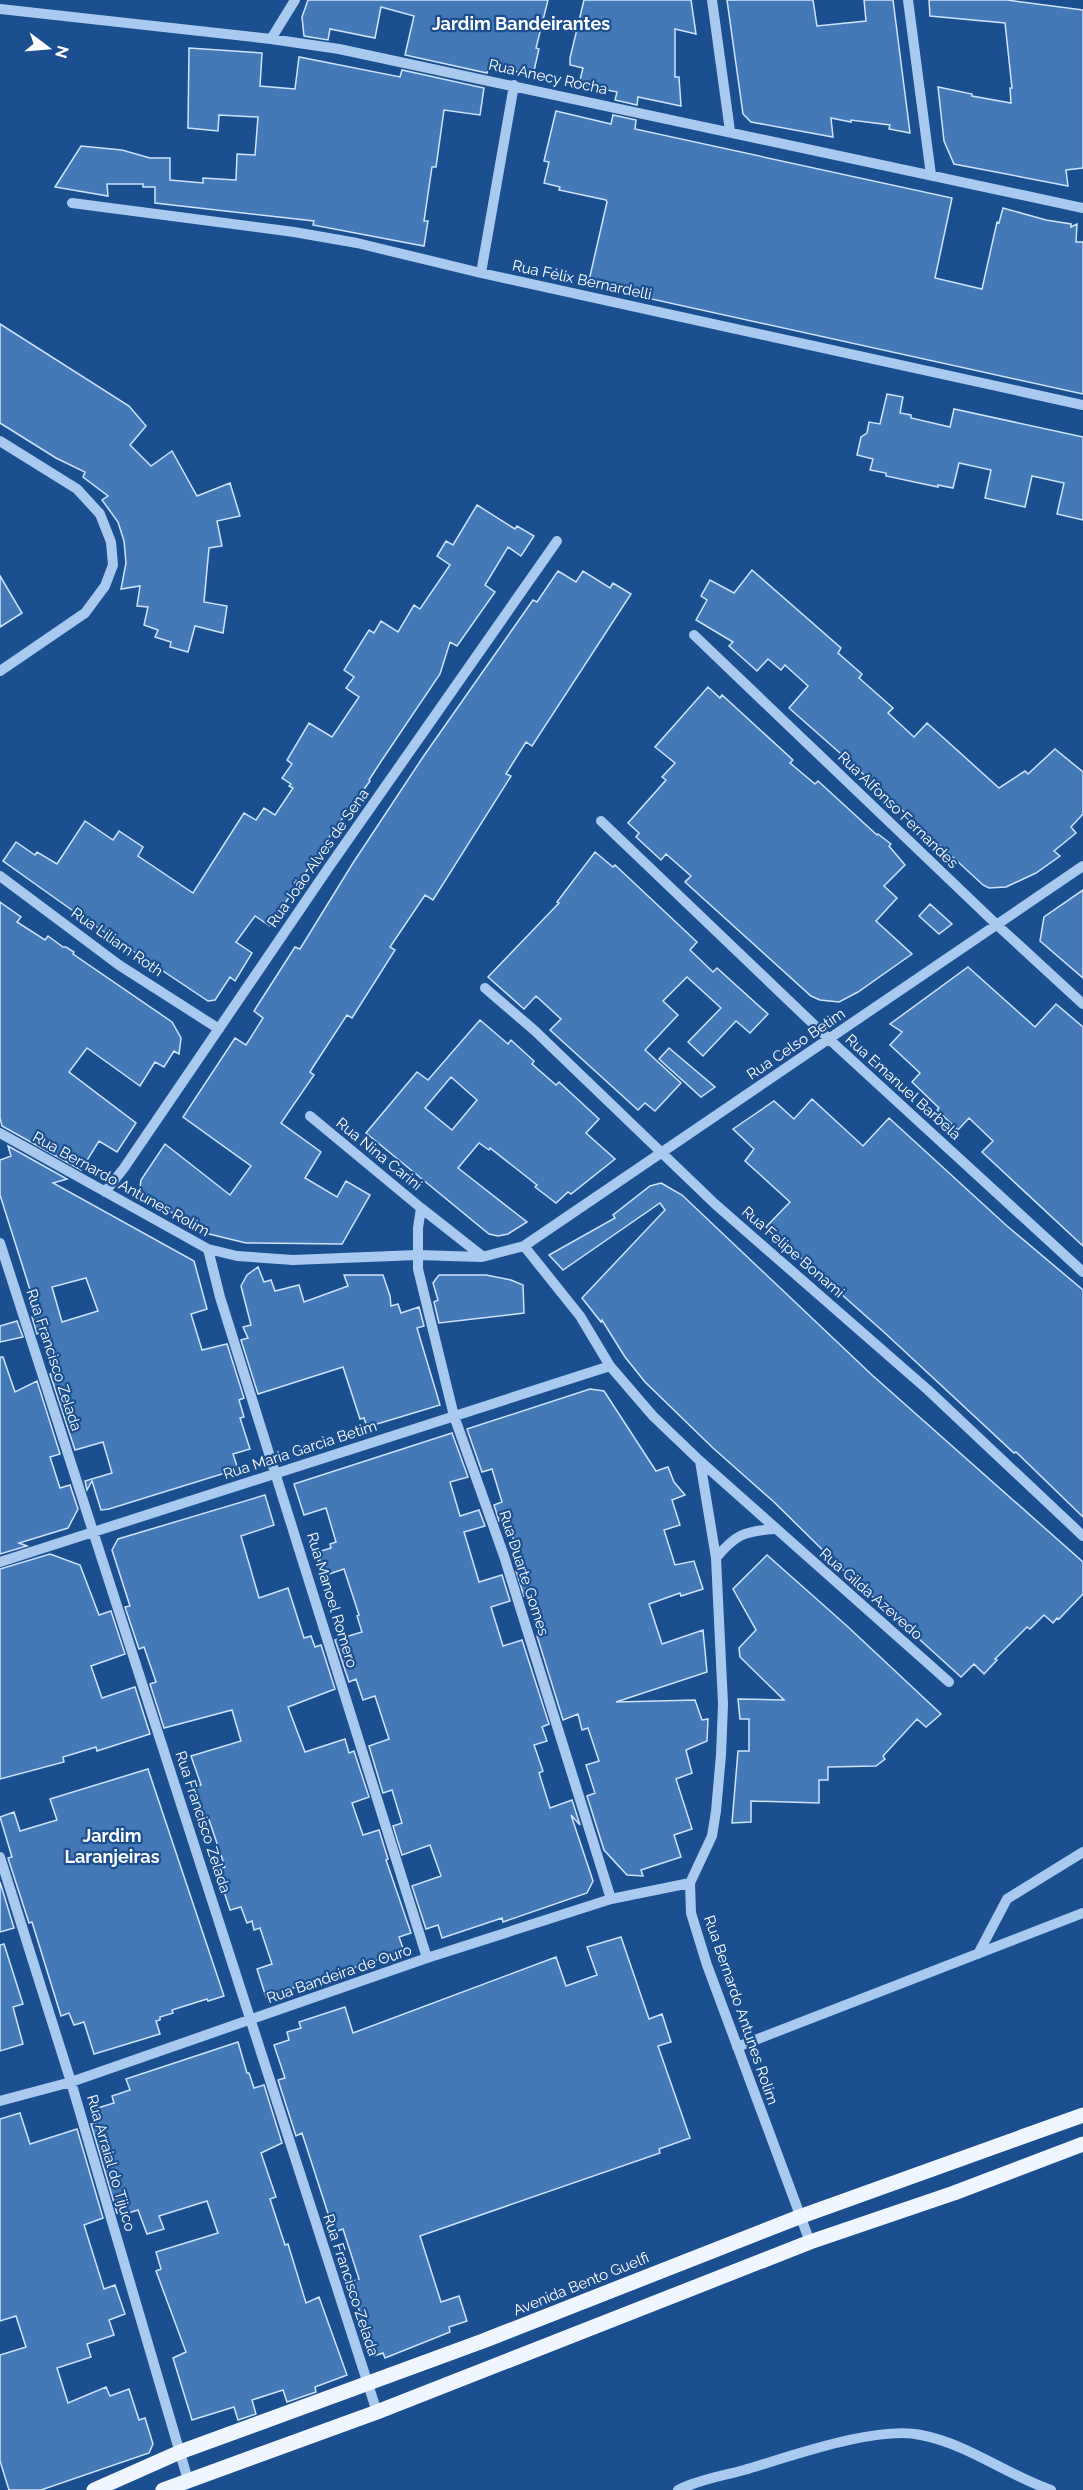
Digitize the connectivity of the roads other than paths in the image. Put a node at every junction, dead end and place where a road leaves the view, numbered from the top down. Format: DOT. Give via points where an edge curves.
graph roads {
  1 [pos="296,0"];
  2 [pos="712,0"];
  3 [pos="908,0"];
  4 [pos="0,9"];
  5 [pos="271,39"];
  6 [pos="514,85"];
  7 [pos="730,131"];
  8 [pos="931,176"];
  9 [pos="72,203"];
  10 [pos="1083,208"];
  11 [pos="480,273"];
  12 [pos="1083,405"];
  13 [pos="0,441"];
  14 [pos="557,541"];
  15 [pos="694,635"];
  16 [pos="0,670"];
  17 [pos="601,821"];
  18 [pos="1083,866"];
  19 [pos="0,876"];
  20 [pos="996,924"];
  21 [pos="485,988"];
  22 [pos="1083,1004"];
  23 [pos="219,1029"];
  24 [pos="830,1041"];
  25 [pos="310,1116"];
  26 [pos="0,1133"];
  27 [pos="662,1152"];
  28 [pos="105,1192"];
  29 [pos="421,1208"];
  30 [pos="0,1243"];
  31 [pos="524,1246"];
  32 [pos="208,1250"];
  33 [pos="417,1255"];
  34 [pos="482,1257"];
  35 [pos="1083,1272"];
  36 [pos="610,1366"];
  37 [pos="454,1416"];
  38 [pos="700,1461"];
  39 [pos="277,1473"];
  40 [pos="774,1529"];
  41 [pos="94,1534"];
  42 [pos="1083,1536"];
  43 [pos="716,1558"];
  44 [pos="0,1562"];
  45 [pos="949,1682"];
  46 [pos="1083,1852"];
  47 [pos="0,1857"];
  48 [pos="690,1883"];
  49 [pos="611,1899"];
  50 [pos="1083,1913"];
  51 [pos="978,1954"];
  52 [pos="427,1958"];
  53 [pos="252,2020"];
  54 [pos="737,2047"];
  55 [pos="71,2082"];
  56 [pos="0,2101"];
  57 [pos="1083,2115"];
  58 [pos="1083,2144"];
  59 [pos="799,2217"];
  60 [pos="810,2242"];
  61 [pos="367,2384"];
  62 [pos="376,2412"];
  63 [pos="180,2452"];
  64 [pos="188,2480"];
  65 [pos="94,2490"];
  66 [pos="163,2490"];
  67 [pos="678,2490"];
  68 [pos="1051,2490"];
  1 -- 5 [label="street"];
  2 -- 7 [label="street"];
  3 -- 8 [label="street"];
  4 -- 5 [label="street, Rua Anecy Rocha"];
  5 -- 6 [label="street, Rua Anecy Rocha"];
  6 -- 7 [label="street, Rua Anecy Rocha"];
  6 -- 11 [label="street"];
  7 -- 8 [label="street, Rua Anecy Rocha"];
  8 -- 10 [label="street, Rua Anecy Rocha"];
  9 -- 11 [label="street, Rua Félix Bernardelli" via="294,232"];
  11 -- 12 [label="street, Rua Félix Bernardelli"];
  13 -- 16 [label="street" via="77,489 100,514 111,542 113,565 105,586 85,613"];
  14 -- 23 [label="street, Rua João Alves de Sena"];
  15 -- 20 [label="street, Rua Alfonso Fernandes"];
  17 -- 24 [label="street, Rua Emanuel Barbela"];
  18 -- 20 [label="street, Rua Celso Betim"];
  19 -- 23 [label="street, Rua Liliam Roth" via="119,964"];
  20 -- 22 [label="street, Rua Alfonso Fernandes"];
  20 -- 24 [label="street, Rua Celso Betim"];
  21 -- 27 [label="street, Rua Felipe Bonami"];
  23 -- 28 [label="street, Rua João Alves de Sena"];
  24 -- 27 [label="street, Rua Celso Betim"];
  24 -- 35 [label="street, Rua Emanuel Barbela"];
  25 -- 29 [label="street, Rua Nina Carini"];
  26 -- 28 [label="street, Rua Bernardo Antunes Rolim"];
  27 -- 31 [label="street, Rua Celso Betim"];
  27 -- 42 [label="street, Rua Felipe Bonami" via="715,1204 928,1390"];
  28 -- 32 [label="street, Rua Bernardo Antunes Rolim"];
  29 -- 33 [label="street, Rua Nina Carini"];
  29 -- 34 [label="street"];
  30 -- 41 [label="street, Rua Francisco Zelada"];
  31 -- 34 [label="street, Rua Bernardo Antunes Rolim"];
  31 -- 36 [label="street" via="580,1316"];
  32 -- 33 [label="street, Rua Bernardo Antunes Rolim" via="293,1260"];
  32 -- 39 [label="street, Rua Manoel Romero"];
  33 -- 34 [label="street, Rua Bernardo Antunes Rolim"];
  33 -- 37 [label="street, Rua Duarte Gomes" via="422,1293"];
  36 -- 37 [label="street, Rua Maria Garcia Betim"];
  36 -- 38 [label="street" via="653,1416"];
  37 -- 39 [label="street, Rua Maria Garcia Betim"];
  37 -- 49 [label="street, Rua Duarte Gomes" via="504,1556"];
  38 -- 40 [label="street, Rua Gilda Azevedo"];
  38 -- 43 [label="street, Rua Bernardo Antunes Rolim"];
  39 -- 41 [label="street, Rua Maria Garcia Betim"];
  39 -- 52 [label="street, Rua Manoel Romero"];
  40 -- 43 [label="street" via="747,1531 726,1545"];
  40 -- 45 [label="street, Rua Gilda Azevedo"];
  41 -- 44 [label="street, Rua Maria Garcia Betim"];
  41 -- 53 [label="street, Rua Francisco Zelada"];
  43 -- 48 [label="street, Rua Bernardo Antunes Rolim" via="723,1704 721,1755 712,1836"];
  46 -- 51 [label="street" via="1007,1899"];
  47 -- 55 [label="street, Rua Arraial do Tijuco"];
  48 -- 49 [label="street, Rua Bandeira de Ouro"];
  48 -- 54 [label="street, Rua Bernardo Antunes Rolim" via="696,1933"];
  49 -- 52 [label="street, Rua Bandeira de Ouro"];
  50 -- 51 [label="street"];
  51 -- 54 [label="street"];
  52 -- 53 [label="street, Rua Bandeira de Ouro"];
  53 -- 55 [label="street, Rua Bandeira de Ouro"];
  53 -- 61 [label="street, Rua Francisco Zelada"];
  54 -- 59 [label="street, Rua Bernardo Antunes Rolim"];
  55 -- 56 [label="street, Rua Bandeira de Ouro"];
  55 -- 63 [label="street, Rua Arraial do Tijuco"];
  57 -- 59 [label="main road, Avenida Bento Guelfi"];
  58 -- 60 [label="main road"];
  59 -- 60 [label="street, Rua Bernardo Antunes Rolim"];
  59 -- 61 [label="main road, Avenida Bento Guelfi"];
  60 -- 62 [label="main road"];
  61 -- 62 [label="street, Rua Francisco Zelada"];
  61 -- 63 [label="main road, Avenida Bento Guelfi"];
  62 -- 64 [label="main road"];
  63 -- 64 [label="street, Rua Arraial do Tijuco"];
  63 -- 65 [label="main road, Avenida Bento Guelfi"];
  64 -- 66 [label="main road"];
  67 -- 68 [label="street" via="774,2461 895,2432 922,2434 946,2442"];
}
